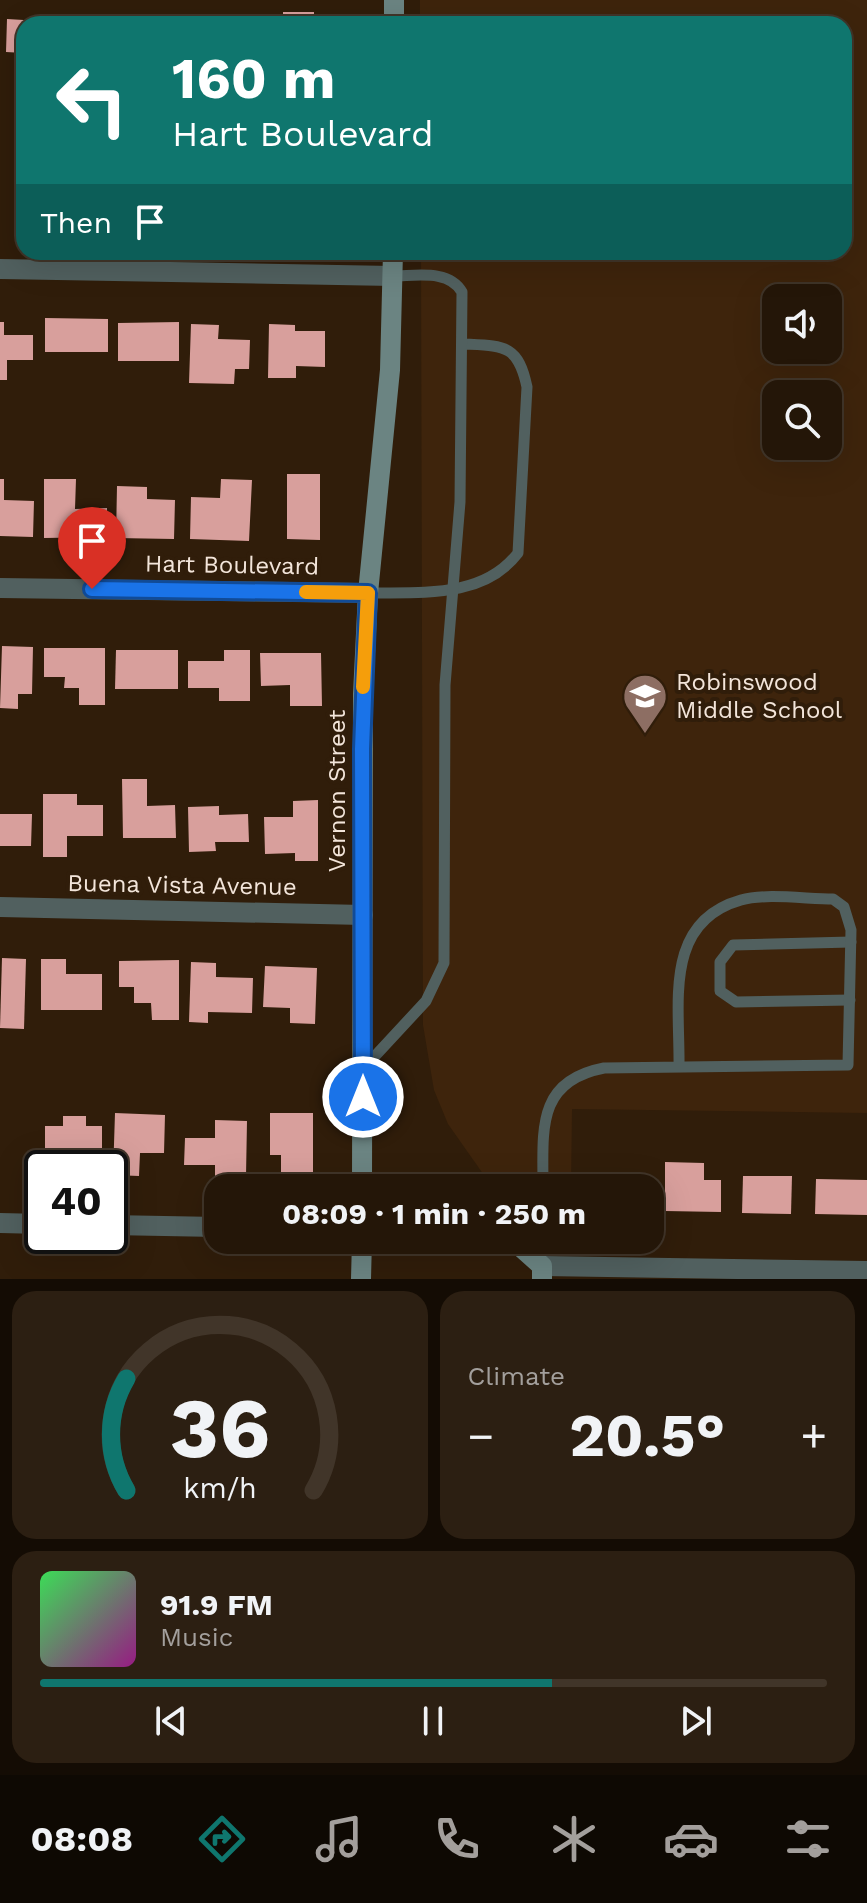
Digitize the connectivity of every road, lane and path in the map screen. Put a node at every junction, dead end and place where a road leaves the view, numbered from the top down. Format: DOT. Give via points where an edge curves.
graph roads {
  1 [pos="393,260"];
  2 [pos="0,269"];
  3 [pos="393,276"];
  4 [pos="463,344"];
  5 [pos="0,588"];
  6 [pos="454,592"];
  7 [pos="368,593"];
  8 [pos="0,907"];
  9 [pos="363,915"];
  10 [pos="851,936"];
  11 [pos="850,1000"];
  12 [pos="679,1066"];
  13 [pos="363,1069"];
  14 [pos="362,1174"];
  15 [pos="543,1174"];
  16 [pos="0,1223"];
  17 [pos="24,1224"];
  18 [pos="128,1225"];
  19 [pos="204,1227"];
  20 [pos="362,1254"];
  21 [pos="526,1254"];
  22 [pos="867,1271"];
  23 [pos="542,1272"];
  24 [pos="361,1279"];
  1 -- 3 [label="street, Vernon Street"];
  2 -- 3 [label="street"];
  3 -- 4 [label="lane" via="438,276 457,283 462,292"];
  3 -- 7 [label="street, Vernon Street" via="385,451"];
  4 -- 6 [label="lane"];
  4 -- 6 [label="lane" via="518,356 527,387 518,553 501,570"];
  5 -- 7 [label="street, Hart Boulevard"];
  6 -- 7 [label="lane"];
  6 -- 13 [label="lane" via="445,685 444,963 426,1001"];
  7 -- 9 [label="street, Vernon Street"];
  8 -- 9 [label="street, Buena Vista Avenue"];
  9 -- 13 [label="street, Vernon Street"];
  10 -- 11 [label="lane"];
  10 -- 11 [label="lane" via="733,945 720,962 720,991 736,1002"];
  10 -- 12 [label="lane" via="844,907 833,899 743,899 697,925 684,948"];
  11 -- 12 [label="lane" via="848,1065"];
  12 -- 15 [label="lane" via="604,1068 579,1073 562,1084 550,1104"];
  13 -- 14 [label="street, Vernon Street"];
  16 -- 17 [label="street"];
  18 -- 19 [label="street"];
  20 -- 24 [label="street"];
  21 -- 23 [label="street"];
  22 -- 23 [label="street"];
}
